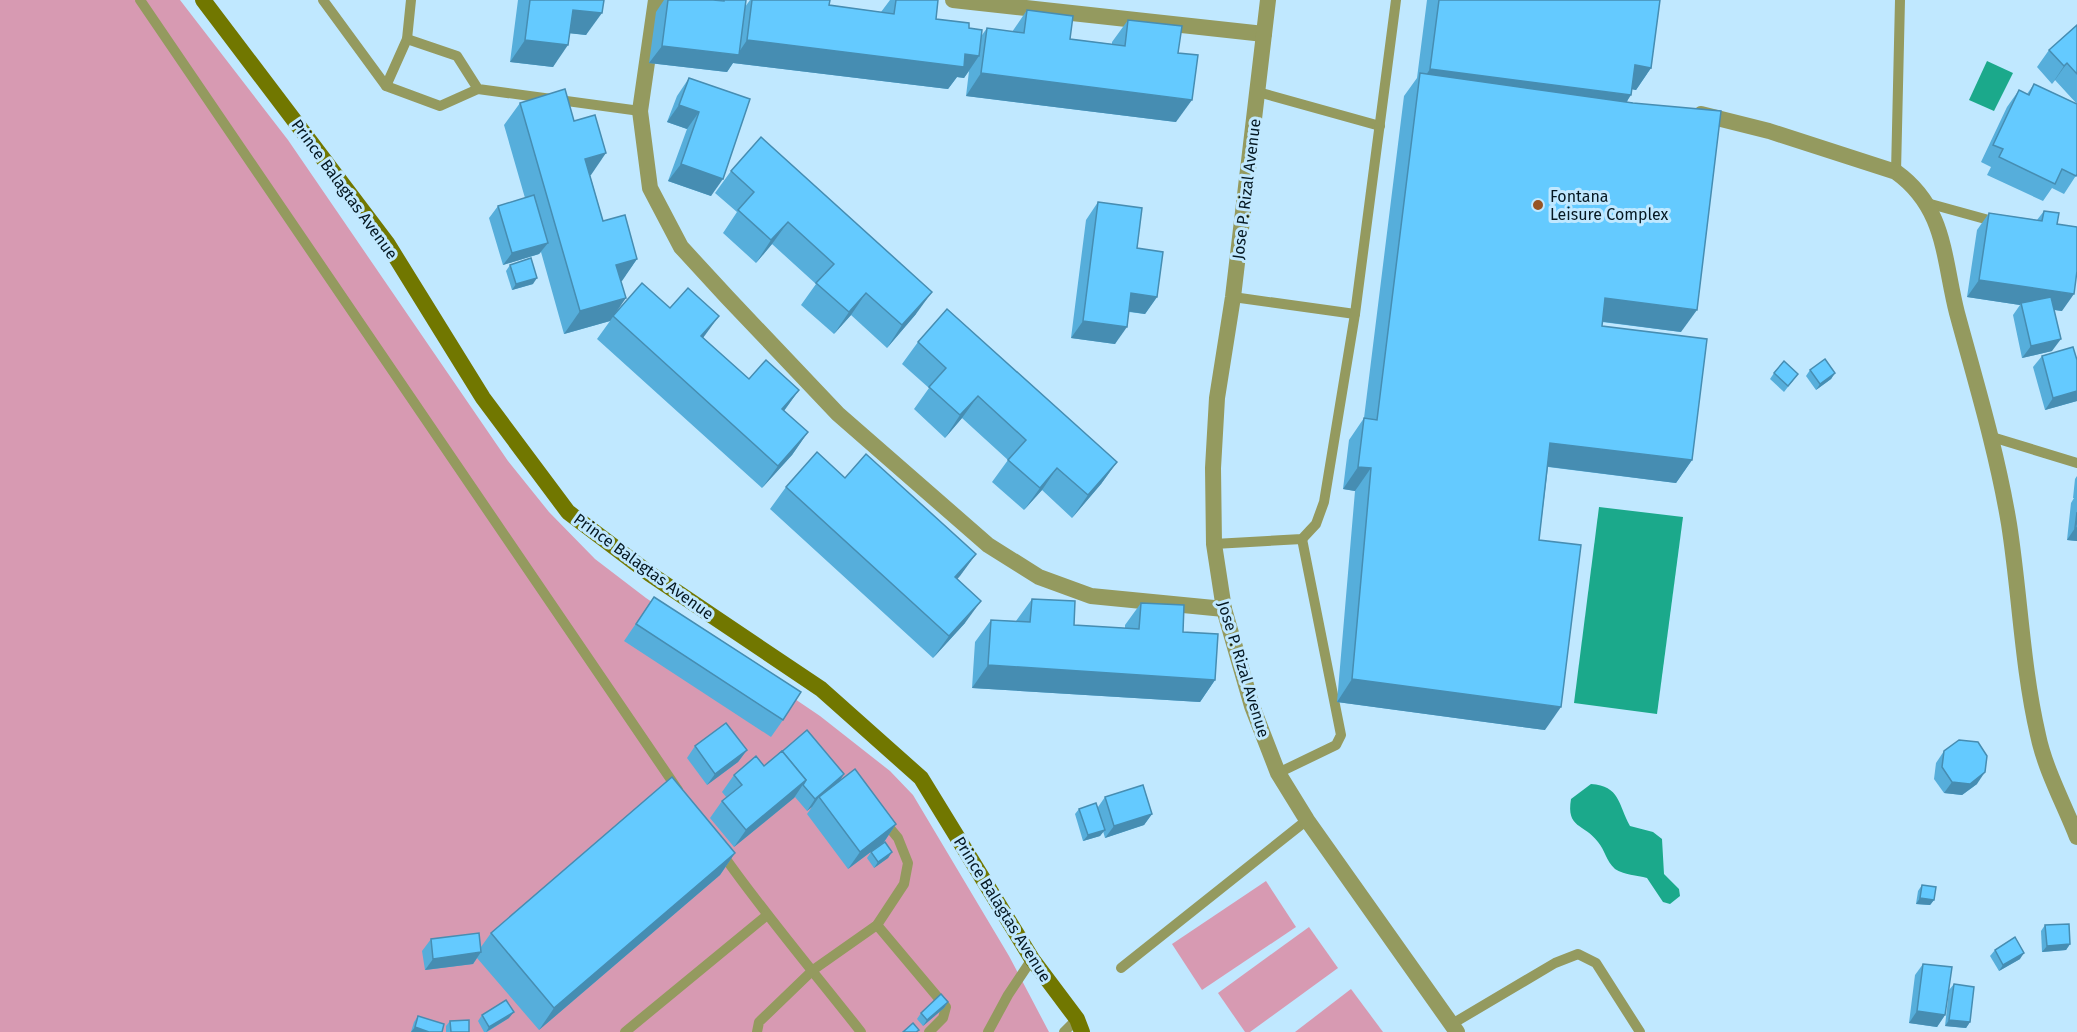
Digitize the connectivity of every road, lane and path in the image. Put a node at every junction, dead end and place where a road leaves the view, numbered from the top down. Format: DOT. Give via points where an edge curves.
graph roads {
  1 [pos="140,0"];
  2 [pos="203,0"];
  3 [pos="323,0"];
  4 [pos="411,0"];
  5 [pos="656,0"];
  6 [pos="953,0"];
  7 [pos="1268,0"];
  8 [pos="1396,0"];
  9 [pos="1900,0"];
  10 [pos="1264,34"];
  11 [pos="406,39"];
  12 [pos="386,86"];
  13 [pos="478,89"];
  14 [pos="1258,92"];
  15 [pos="640,111"];
  16 [pos="1688,111"];
  17 [pos="1380,126"];
  18 [pos="1896,172"];
  19 [pos="1927,203"];
  20 [pos="2008,225"];
  21 [pos="1233,297"];
  22 [pos="1355,314"];
  23 [pos="1992,437"];
  24 [pos="2077,463"];
  25 [pos="1302,539"];
  26 [pos="1214,543"];
  27 [pos="1224,609"];
  28 [pos="1278,773"];
  29 [pos="685,800"];
  30 [pos="876,813"];
  31 [pos="1307,820"];
  32 [pos="2077,837"];
  33 [pos="712,839"];
  34 [pos="766,916"];
  35 [pos="877,925"];
  36 [pos="1032,958"];
  37 [pos="1120,969"];
  38 [pos="813,970"];
  39 [pos="1079,1026"];
  40 [pos="1455,1028"];
  41 [pos="625,1032"];
  42 [pos="757,1032"];
  43 [pos="861,1032"];
  44 [pos="929,1032"];
  45 [pos="988,1032"];
  46 [pos="1064,1032"];
  47 [pos="1640,1032"];
  1 -- 29 [label="lane"];
  2 -- 36 [label="main road, Prince Balagtas Avenue" via="387,243 483,398 568,512 650,574 821,689 921,778"];
  3 -- 12 [label="lane"];
  4 -- 11 [label="lane"];
  5 -- 15 [label="street"];
  6 -- 10 [label="street"];
  7 -- 10 [label="street, Jose P. Rizal Avenue"];
  8 -- 17 [label="lane"];
  9 -- 18 [label="lane"];
  10 -- 14 [label="street, Jose P. Rizal Avenue"];
  11 -- 12 [label="lane"];
  11 -- 13 [label="lane" via="457,56"];
  12 -- 13 [label="lane" via="440,106"];
  13 -- 15 [label="lane"];
  14 -- 17 [label="lane"];
  14 -- 21 [label="street, Jose P. Rizal Avenue"];
  15 -- 27 [label="street" via="650,188 681,247 838,414 988,545 1038,577 1091,596"];
  16 -- 18 [label="street"];
  17 -- 22 [label="lane"];
  18 -- 19 [label="street"];
  19 -- 20 [label="lane"];
  19 -- 23 [label="street" via="1942,238 1957,311"];
  21 -- 22 [label="lane"];
  21 -- 26 [label="street, Jose P. Rizal Avenue" via="1217,398"];
  22 -- 25 [label="lane" via="1324,502 1316,524"];
  23 -- 24 [label="lane"];
  23 -- 32 [label="street" via="2009,525 2038,738"];
  25 -- 26 [label="lane"];
  25 -- 28 [label="lane" via="1341,735 1336,745"];
  26 -- 27 [label="street, Jose P. Rizal Avenue"];
  27 -- 28 [label="street, Jose P. Rizal Avenue" via="1252,706"];
  28 -- 31 [label="street, Jose P. Rizal Avenue"];
  30 -- 35 [label="lane" via="898,838 908,863 904,884"];
  31 -- 37 [label="lane"];
  31 -- 40 [label="street, Jose P. Rizal Avenue"];
  33 -- 34 [label="lane"];
  34 -- 38 [label="lane"];
  34 -- 41 [label="lane"];
  35 -- 38 [label="lane"];
  35 -- 44 [label="lane" via="945,1007 943,1018"];
  36 -- 39 [label="main road, Prince Balagtas Avenue"];
  36 -- 45 [label="lane"];
  38 -- 42 [label="lane" via="759,1022"];
  38 -- 43 [label="lane"];
  39 -- 46 [label="lane"];
  40 -- 47 [label="lane" via="1555,963 1578,954 1596,963"];
}
